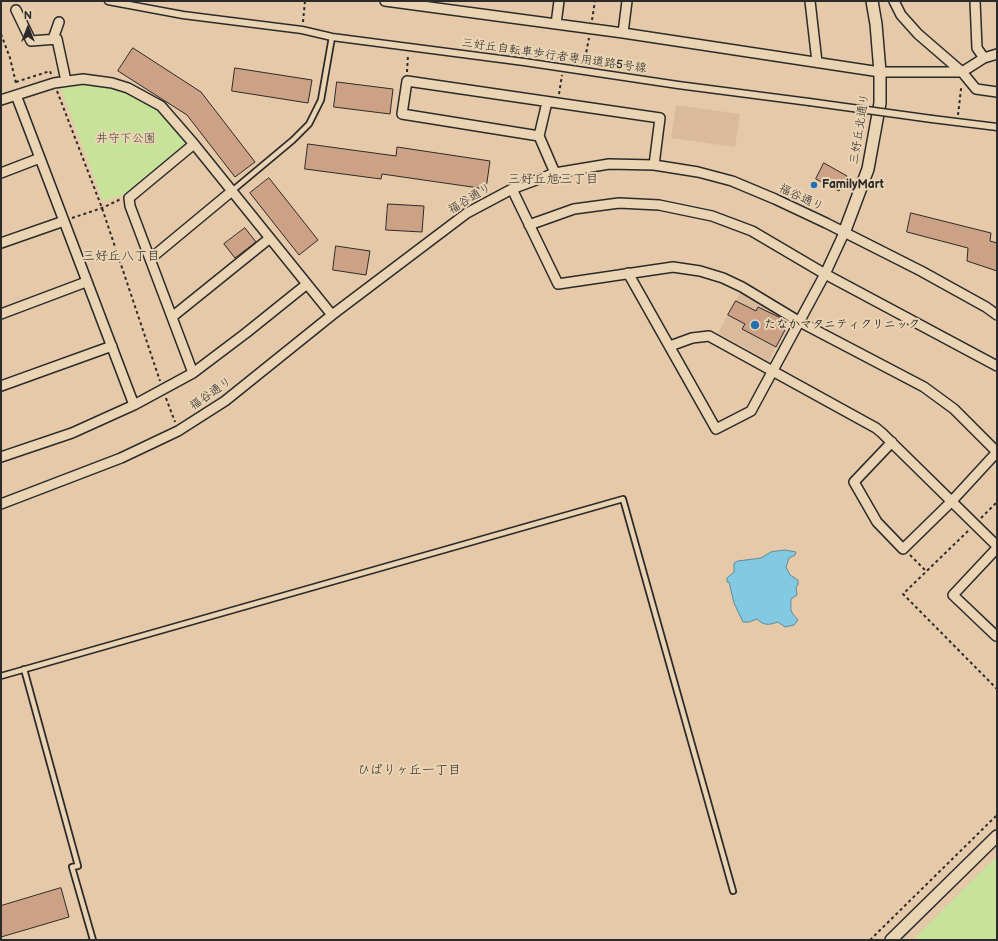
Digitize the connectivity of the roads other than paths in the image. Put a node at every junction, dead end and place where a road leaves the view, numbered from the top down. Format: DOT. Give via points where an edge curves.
graph roads {
  1 [pos="108,1"];
  2 [pos="385,1"];
  3 [pos="559,1"];
  4 [pos="627,1"];
  5 [pos="810,1"];
  6 [pos="872,1"];
  7 [pos="894,1"];
  8 [pos="975,1"];
  9 [pos="16,10"];
  10 [pos="59,22"];
  11 [pos="556,24"];
  12 [pos="623,33"];
  13 [pos="332,37"];
  14 [pos="53,39"];
  15 [pos="997,54"];
  16 [pos="984,58"];
  17 [pos="817,62"];
  18 [pos="880,72"];
  19 [pos="962,72"];
  20 [pos="66,81"];
  21 [pos="997,92"];
  22 [pos="16,94"];
  23 [pos="1,100"];
  24 [pos="547,102"];
  25 [pos="997,128"];
  26 [pos="539,136"];
  27 [pos="194,144"];
  28 [pos="40,158"];
  29 [pos="654,165"];
  30 [pos="1,173"];
  31 [pos="555,173"];
  32 [pos="512,189"];
  33 [pos="232,191"];
  34 [pos="64,220"];
  35 [pos="529,225"];
  36 [pos="844,233"];
  37 [pos="270,238"];
  38 [pos="1,243"];
  39 [pos="150,259"];
  40 [pos="628,273"];
  41 [pos="825,274"];
  42 [pos="86,282"];
  43 [pos="307,284"];
  44 [pos="1,314"];
  45 [pos="332,315"];
  46 [pos="997,315"];
  47 [pos="172,317"];
  48 [pos="800,322"];
  49 [pos="112,346"];
  50 [pos="670,346"];
  51 [pos="997,366"];
  52 [pos="772,372"];
  53 [pos="193,373"];
  54 [pos="1,386"];
  55 [pos="134,405"];
  56 [pos="892,442"];
  57 [pos="997,452"];
  58 [pos="1,457"];
  59 [pos="951,502"];
  60 [pos="1,504"];
  61 [pos="997,547"];
  62 [pos="997,635"];
  63 [pos="24,669"];
  64 [pos="1,676"];
  65 [pos="997,836"];
  66 [pos="733,891"];
  67 [pos="93,940"];
  68 [pos="891,940"];
  1 -- 13 [label="street, 三好丘自転車歩行者専用道路5号線" via="183,15 302,30"];
  2 -- 11 [label="street"];
  3 -- 11 [label="street"];
  4 -- 12 [label="street"];
  5 -- 17 [label="street"];
  6 -- 18 [label="street, 三好丘北通り"];
  7 -- 19 [label="street" via="901,15 918,34"];
  8 -- 16 [label="street" via="977,48"];
  9 -- 14 [label="street" via="31,41"];
  10 -- 14 [label="street"];
  11 -- 12 [label="street"];
  12 -- 17 [label="street"];
  13 -- 25 [label="street, 三好丘自転車歩行者専用道路5号線, bridge"];
  13 -- 33 [label="lane" via="321,100 309,124"];
  14 -- 20 [label="street" via="57,39"];
  15 -- 16 [label="street"];
  16 -- 19 [label="street"];
  17 -- 18 [label="street"];
  18 -- 19 [label="street"];
  18 -- 36 [label="street, 三好丘北通り" via="880,103 868,169"];
  19 -- 21 [label="street" via="976,89"];
  20 -- 22 [label="street"];
  20 -- 27 [label="street" via="97,80 128,88 161,106"];
  22 -- 23 [label="street"];
  22 -- 28 [label="street"];
  24 -- 26 [label="street"];
  24 -- 26 [label="street" via="407,81 402,114"];
  24 -- 29 [label="street" via="660,118"];
  26 -- 31 [label="street"];
  27 -- 33 [label="street"];
  27 -- 39 [label="street" via="129,198"];
  28 -- 30 [label="street"];
  28 -- 34 [label="street"];
  29 -- 31 [label="street, 福谷通り" via="609,164"];
  29 -- 36 [label="street, 福谷通り" via="732,181"];
  31 -- 32 [label="street, 福谷通り"];
  32 -- 35 [label="street"];
  32 -- 45 [label="street, 福谷通り" via="467,213"];
  33 -- 37 [label="street"];
  33 -- 39 [label="street"];
  34 -- 38 [label="street"];
  34 -- 42 [label="street"];
  35 -- 40 [label="street" via="558,284"];
  35 -- 41 [label="street" via="574,209 619,203 660,205 712,216 752,231"];
  36 -- 41 [label="street"];
  36 -- 46 [label="street, 福谷通り" via="921,271"];
  37 -- 43 [label="street"];
  37 -- 47 [label="street"];
  39 -- 47 [label="street"];
  40 -- 48 [label="street" via="673,268 700,271 742,287"];
  40 -- 50 [label="street"];
  41 -- 48 [label="street"];
  41 -- 51 [label="street"];
  42 -- 44 [label="street"];
  42 -- 49 [label="street"];
  43 -- 45 [label="street"];
  43 -- 53 [label="street"];
  45 -- 60 [label="street, 福谷通り" via="225,401 178,431 121,458"];
  47 -- 53 [label="street"];
  48 -- 52 [label="street"];
  48 -- 57 [label="street" via="924,387 954,409"];
  49 -- 54 [label="street"];
  49 -- 55 [label="street"];
  50 -- 52 [label="street" via="692,338 709,336"];
  50 -- 52 [label="street" via="716,429 751,412"];
  52 -- 56 [label="street" via="876,428"];
  53 -- 55 [label="street"];
  55 -- 58 [label="street" via="72,432"];
  56 -- 59 [label="street"];
  56 -- 59 [label="street" via="854,482 877,522 903,549"];
  57 -- 59 [label="street"];
  59 -- 61 [label="street"];
  61 -- 62 [label="street" via="953,595"];
  63 -- 64 [label="lane"];
  63 -- 66 [label="lane" via="623,499"];
  63 -- 67 [label="lane" via="78,866 72,867"];
  65 -- 68 [label="street"];
}
